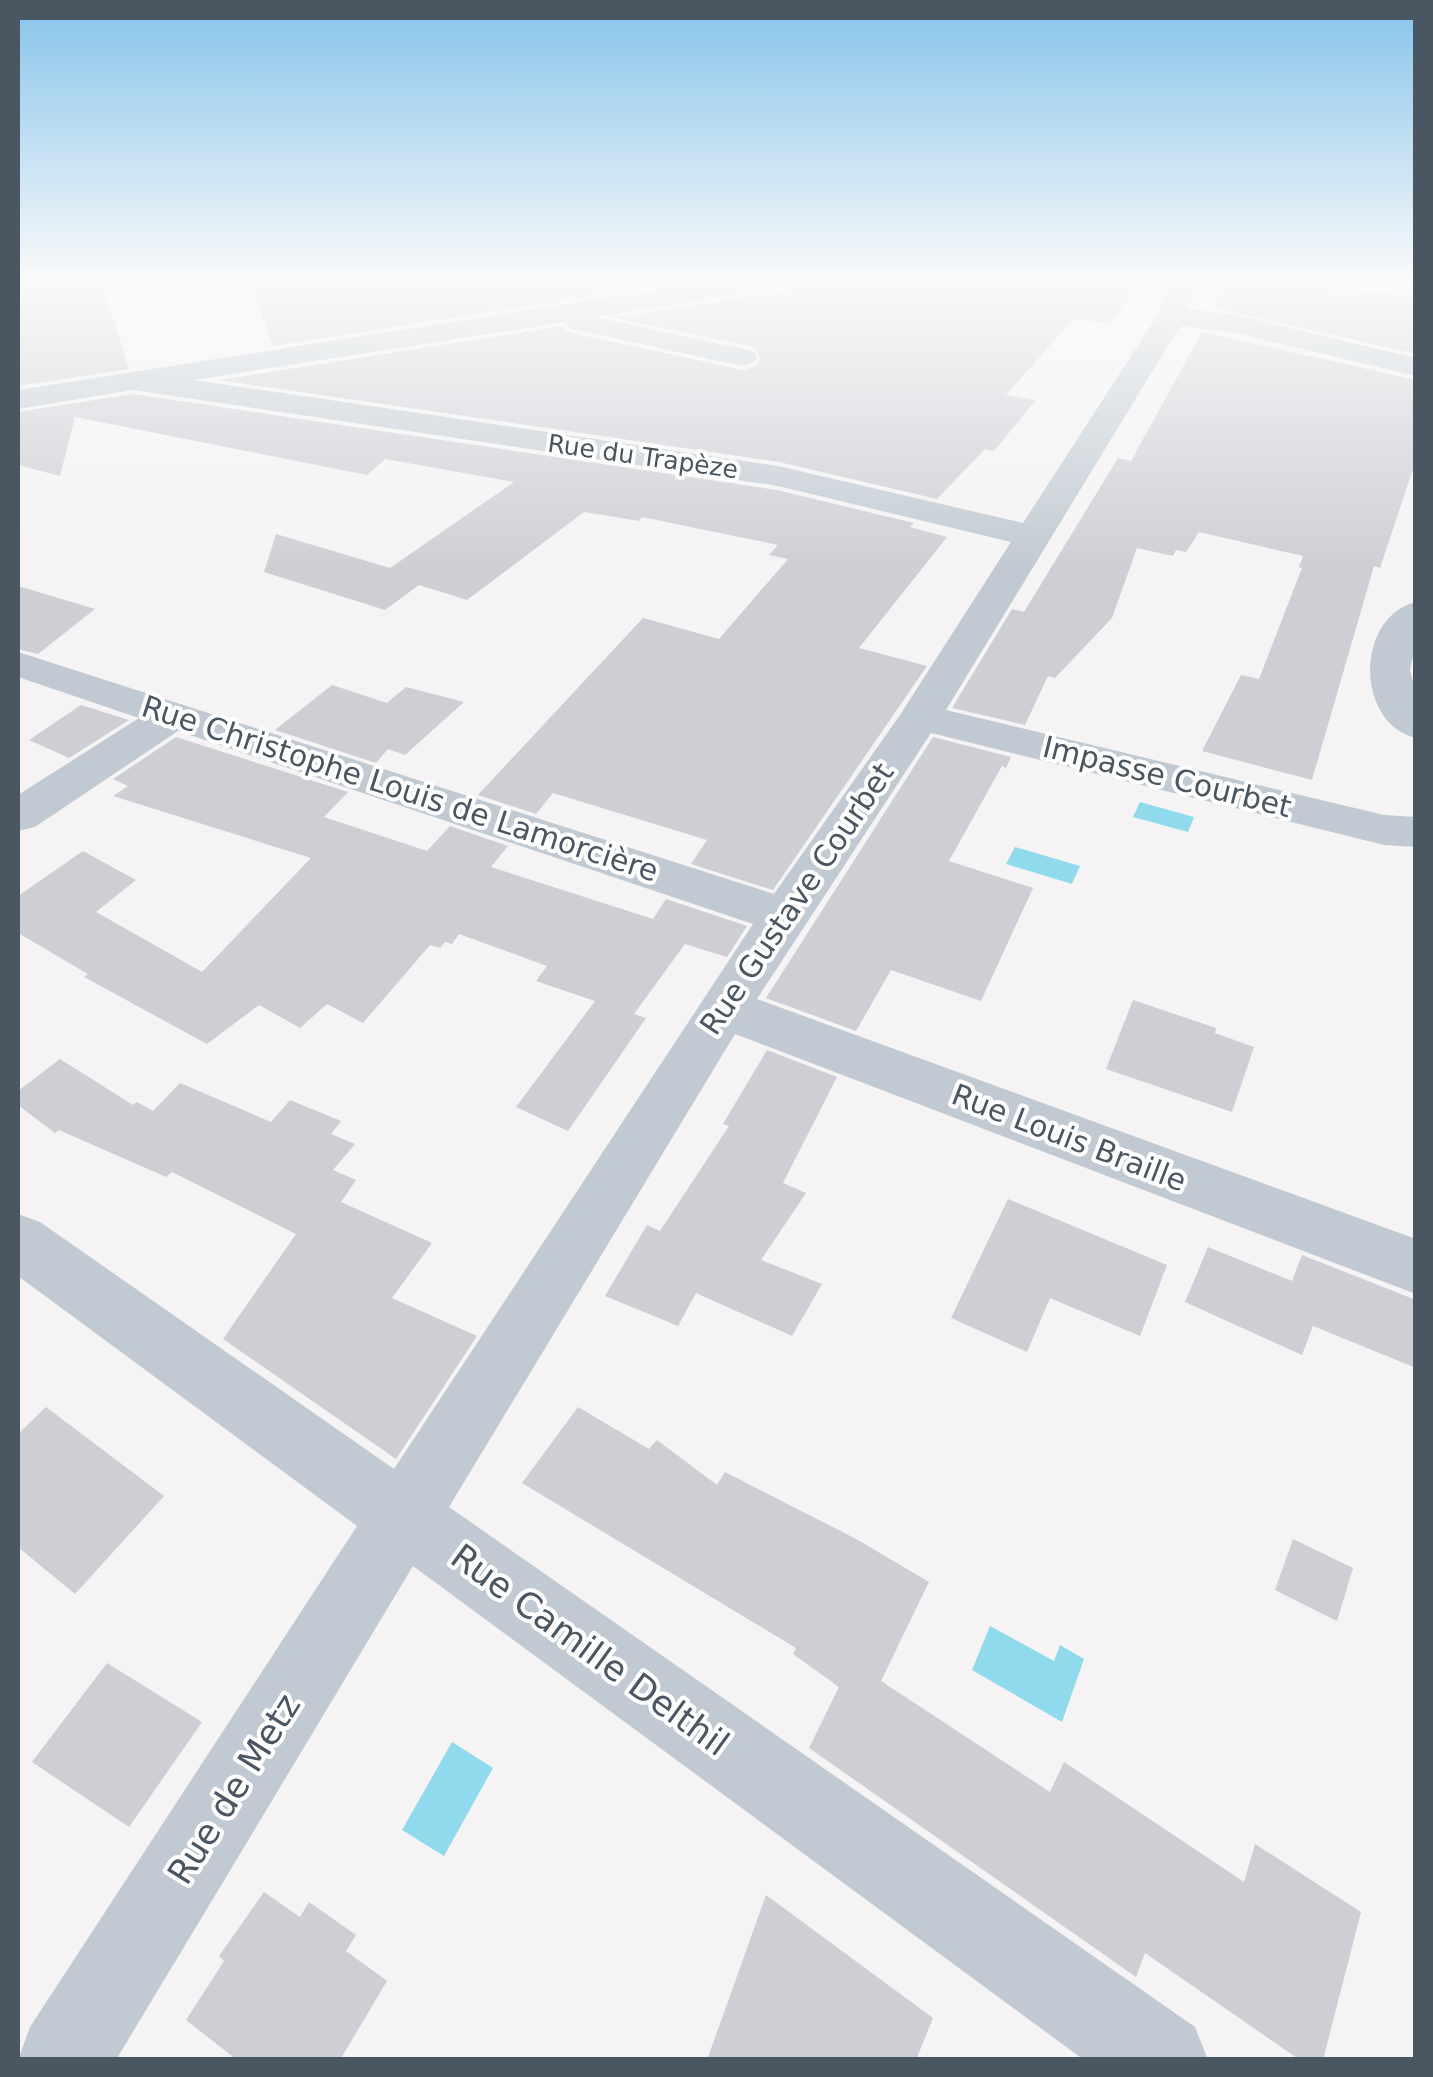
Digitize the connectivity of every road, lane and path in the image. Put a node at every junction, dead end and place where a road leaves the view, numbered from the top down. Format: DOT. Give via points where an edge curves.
graph roads {
  1 [pos="171,375"];
  2 [pos="1130,375"];
  3 [pos="134,381"];
  4 [pos="18,399"];
  5 [pos="1030,536"];
  6 [pos="1416,614"];
  7 [pos="18,664"];
  8 [pos="174,715"];
  9 [pos="920,717"];
  10 [pos="1416,725"];
  11 [pos="18,816"];
  12 [pos="1416,832"];
  13 [pos="782,915"];
  14 [pos="723,1008"];
  15 [pos="18,1241"];
  16 [pos="1416,1268"];
  17 [pos="403,1517"];
  18 [pos="63,2060"];
  19 [pos="1162,2060"];
  1 -- 3 [label="street"];
  2 -- 5 [label="street, Rue Gustave Courbet"];
  3 -- 4 [label="street"];
  3 -- 5 [label="street, Rue du Trapèze" via="778,476"];
  5 -- 9 [label="street, Rue Gustave Courbet"];
  6 -- 10 [label="street" via="1398,632 1387,669 1400,710"];
  7 -- 8 [label="street, Rue Christophe Louis de Lamorcière"];
  8 -- 11 [label="street"];
  8 -- 13 [label="street, Rue Christophe Louis de Lamorcière"];
  9 -- 12 [label="street, Impasse Courbet" via="1384,830"];
  9 -- 13 [label="street, Rue Gustave Courbet"];
  13 -- 14 [label="street, Rue Gustave Courbet"];
  14 -- 16 [label="street, Rue Louis Braille"];
  14 -- 17 [label="street, Rue Gustave Courbet"];
  15 -- 17 [label="street, Rue Camille Delthil"];
  17 -- 18 [label="street, Rue de Metz"];
  17 -- 19 [label="street, Rue Camille Delthil"];
}
